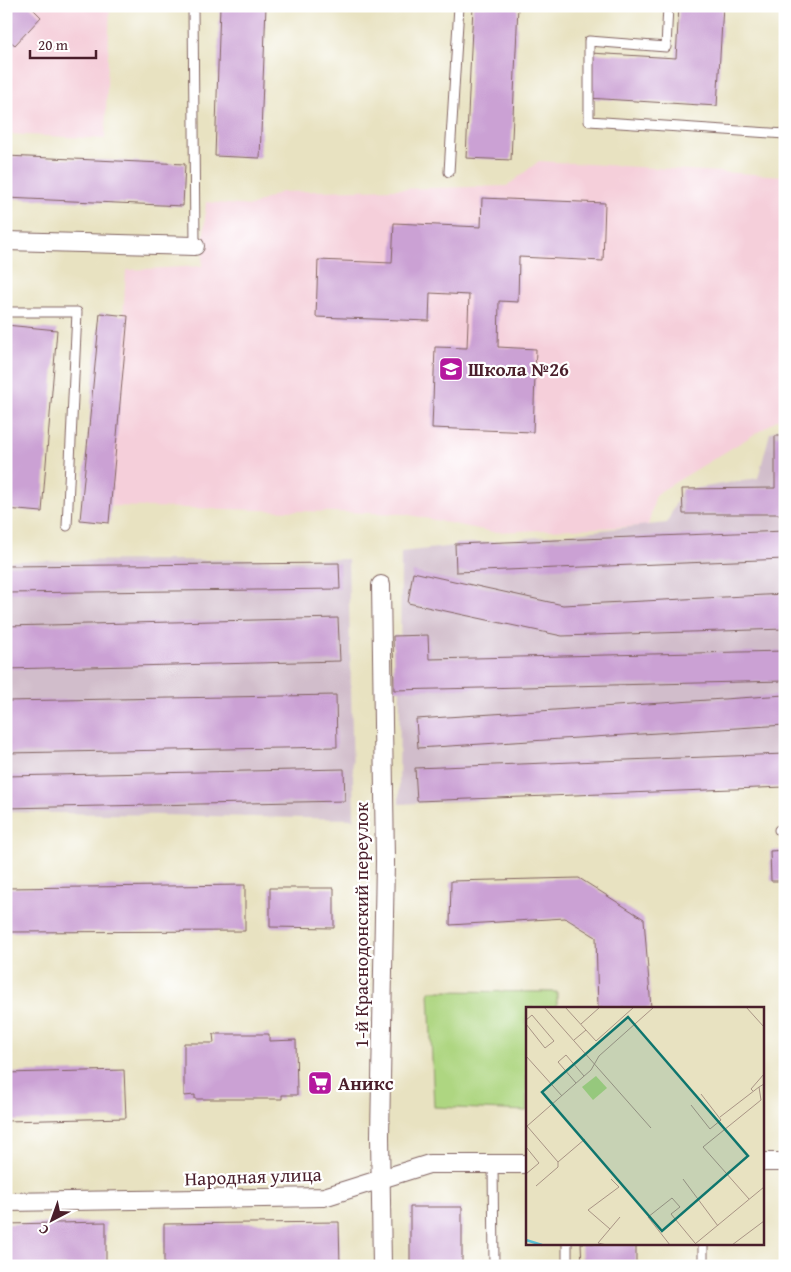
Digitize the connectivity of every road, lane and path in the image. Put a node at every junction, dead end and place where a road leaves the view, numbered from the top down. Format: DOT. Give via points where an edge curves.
graph roads {
  1 [pos="193,6"];
  2 [pos="459,6"];
  3 [pos="668,6"];
  4 [pos="785,134"];
  5 [pos="449,172"];
  6 [pos="6,241"];
  7 [pos="194,246"];
  8 [pos="6,312"];
  9 [pos="68,526"];
  10 [pos="381,585"];
  11 [pos="764,1162"];
  12 [pos="785,1162"];
  13 [pos="493,1164"];
  14 [pos="526,1164"];
  15 [pos="380,1180"];
  16 [pos="6,1202"];
  17 [pos="568,1244"];
  18 [pos="703,1244"];
  19 [pos="382,1266"];
  20 [pos="494,1266"];
  21 [pos="567,1266"];
  22 [pos="703,1266"];
  1 -- 7 [label="lane"];
  2 -- 5 [label="lane"];
  3 -- 4 [label="lane" via="666,47 589,41 589,121"];
  6 -- 7 [label="street"];
  8 -- 9 [label="lane" via="77,312"];
  10 -- 15 [label="street, 1-й Краснодонский переулок" via="385,861"];
  11 -- 12 [label="street"];
  13 -- 14 [label="street, Народная улица"];
  13 -- 15 [label="street, Народная улица" via="429,1164"];
  13 -- 20 [label="lane"];
  15 -- 16 [label="street, Народная улица" via="324,1197"];
  15 -- 19 [label="street, 1-й Краснодонский переулок"];
  17 -- 21 [label="lane"];
  18 -- 22 [label="lane"];
}
